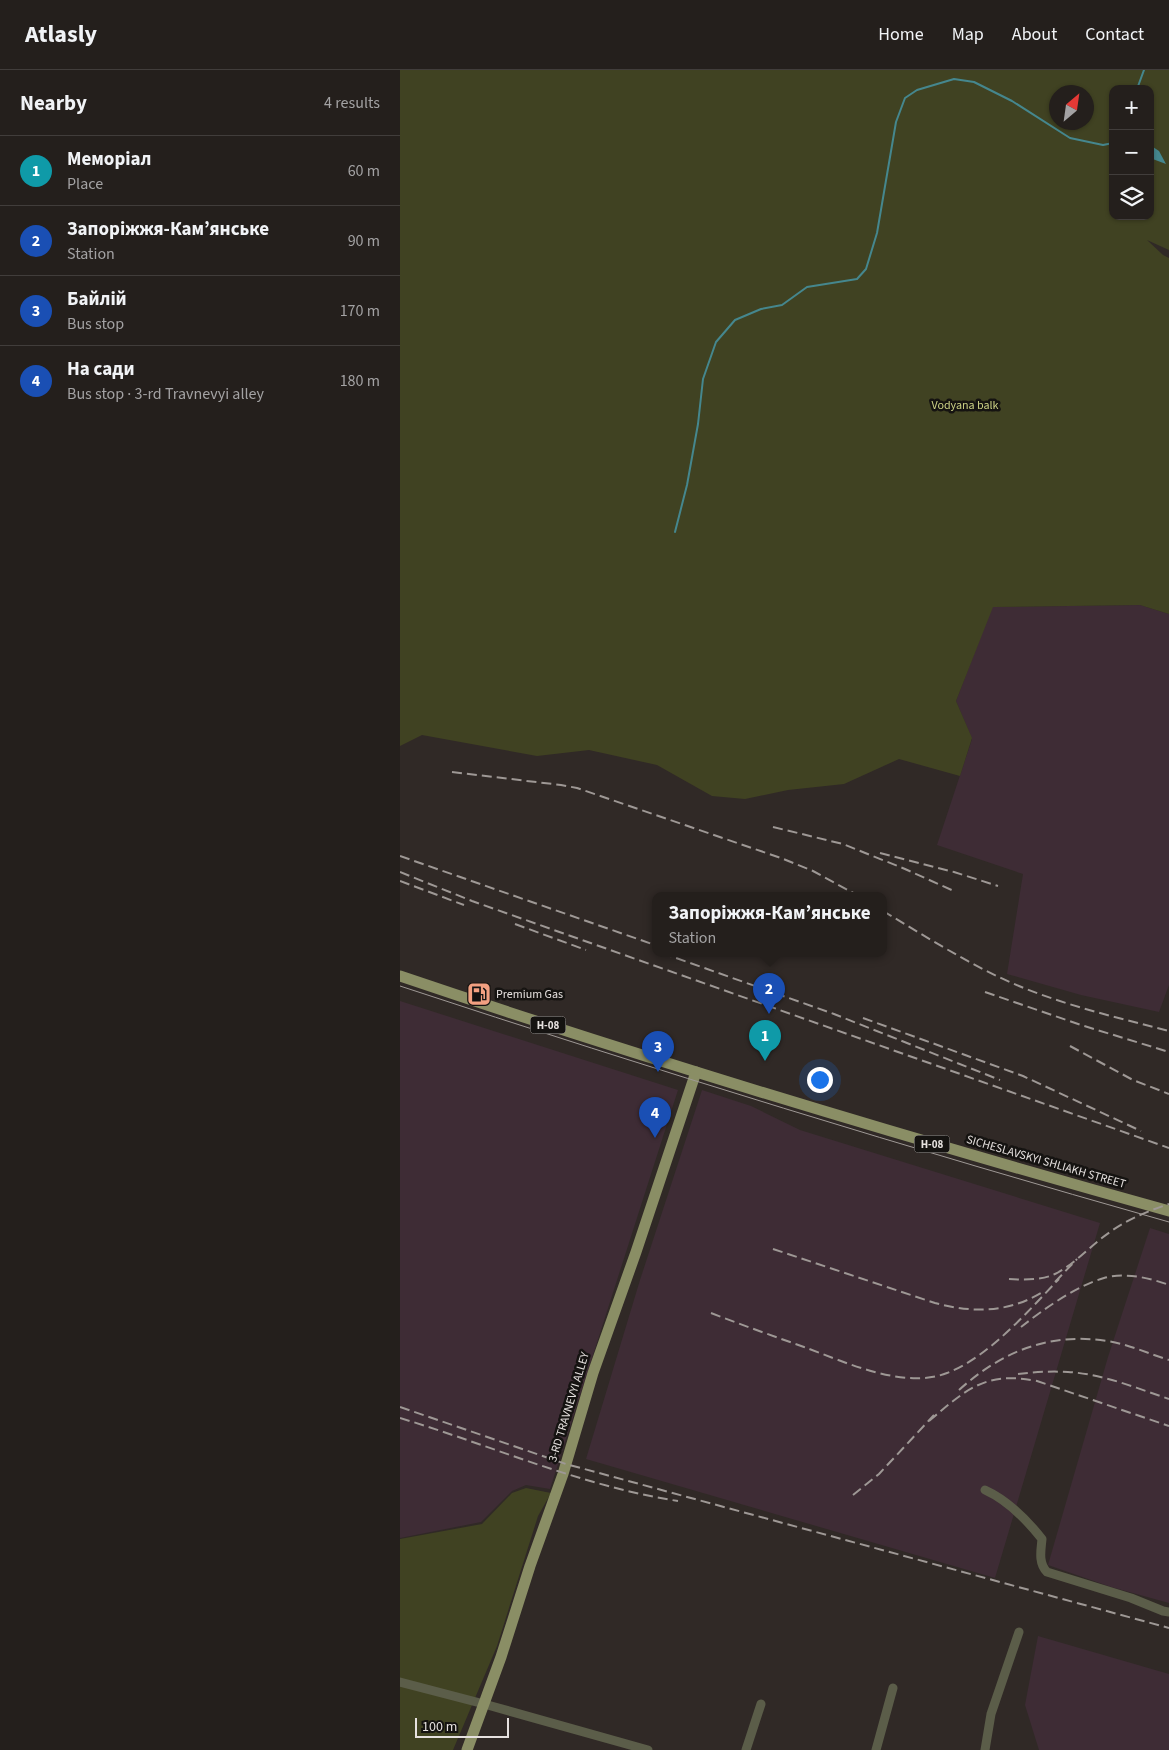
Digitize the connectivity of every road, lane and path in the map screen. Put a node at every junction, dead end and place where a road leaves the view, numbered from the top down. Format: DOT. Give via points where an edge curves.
graph roads {
  1 [pos="400,976"];
  2 [pos="696,1072"];
  3 [pos="1169,1211"];
  4 [pos="985,1490"];
  5 [pos="1169,1612"];
  6 [pos="1019,1632"];
  7 [pos="400,1682"];
  8 [pos="893,1688"];
  9 [pos="484,1704"];
  10 [pos="760,1704"];
  11 [pos="616,1746"];
  12 [pos="467,1750"];
  13 [pos="648,1750"];
  14 [pos="746,1750"];
  15 [pos="876,1750"];
  16 [pos="986,1750"];
  1 -- 2 [label="main road, SICHESLAVSKYI SHLIAKH STREET / Н-08"];
  2 -- 3 [label="main road, SICHESLAVSKYI SHLIAKH STREET / Н-08"];
  2 -- 9 [label="main road, 3-RD TRAVNEVYI ALLEY"];
  4 -- 5 [label="street" via="1015,1510 1042,1539 1041,1562 1047,1572"];
  6 -- 16 [label="street" via="991,1714"];
  7 -- 9 [label="street"];
  8 -- 15 [label="street"];
  9 -- 11 [label="street"];
  9 -- 12 [label="main road, 3-RD TRAVNEVYI ALLEY"];
  10 -- 14 [label="street"];
  11 -- 13 [label="street"];
}
